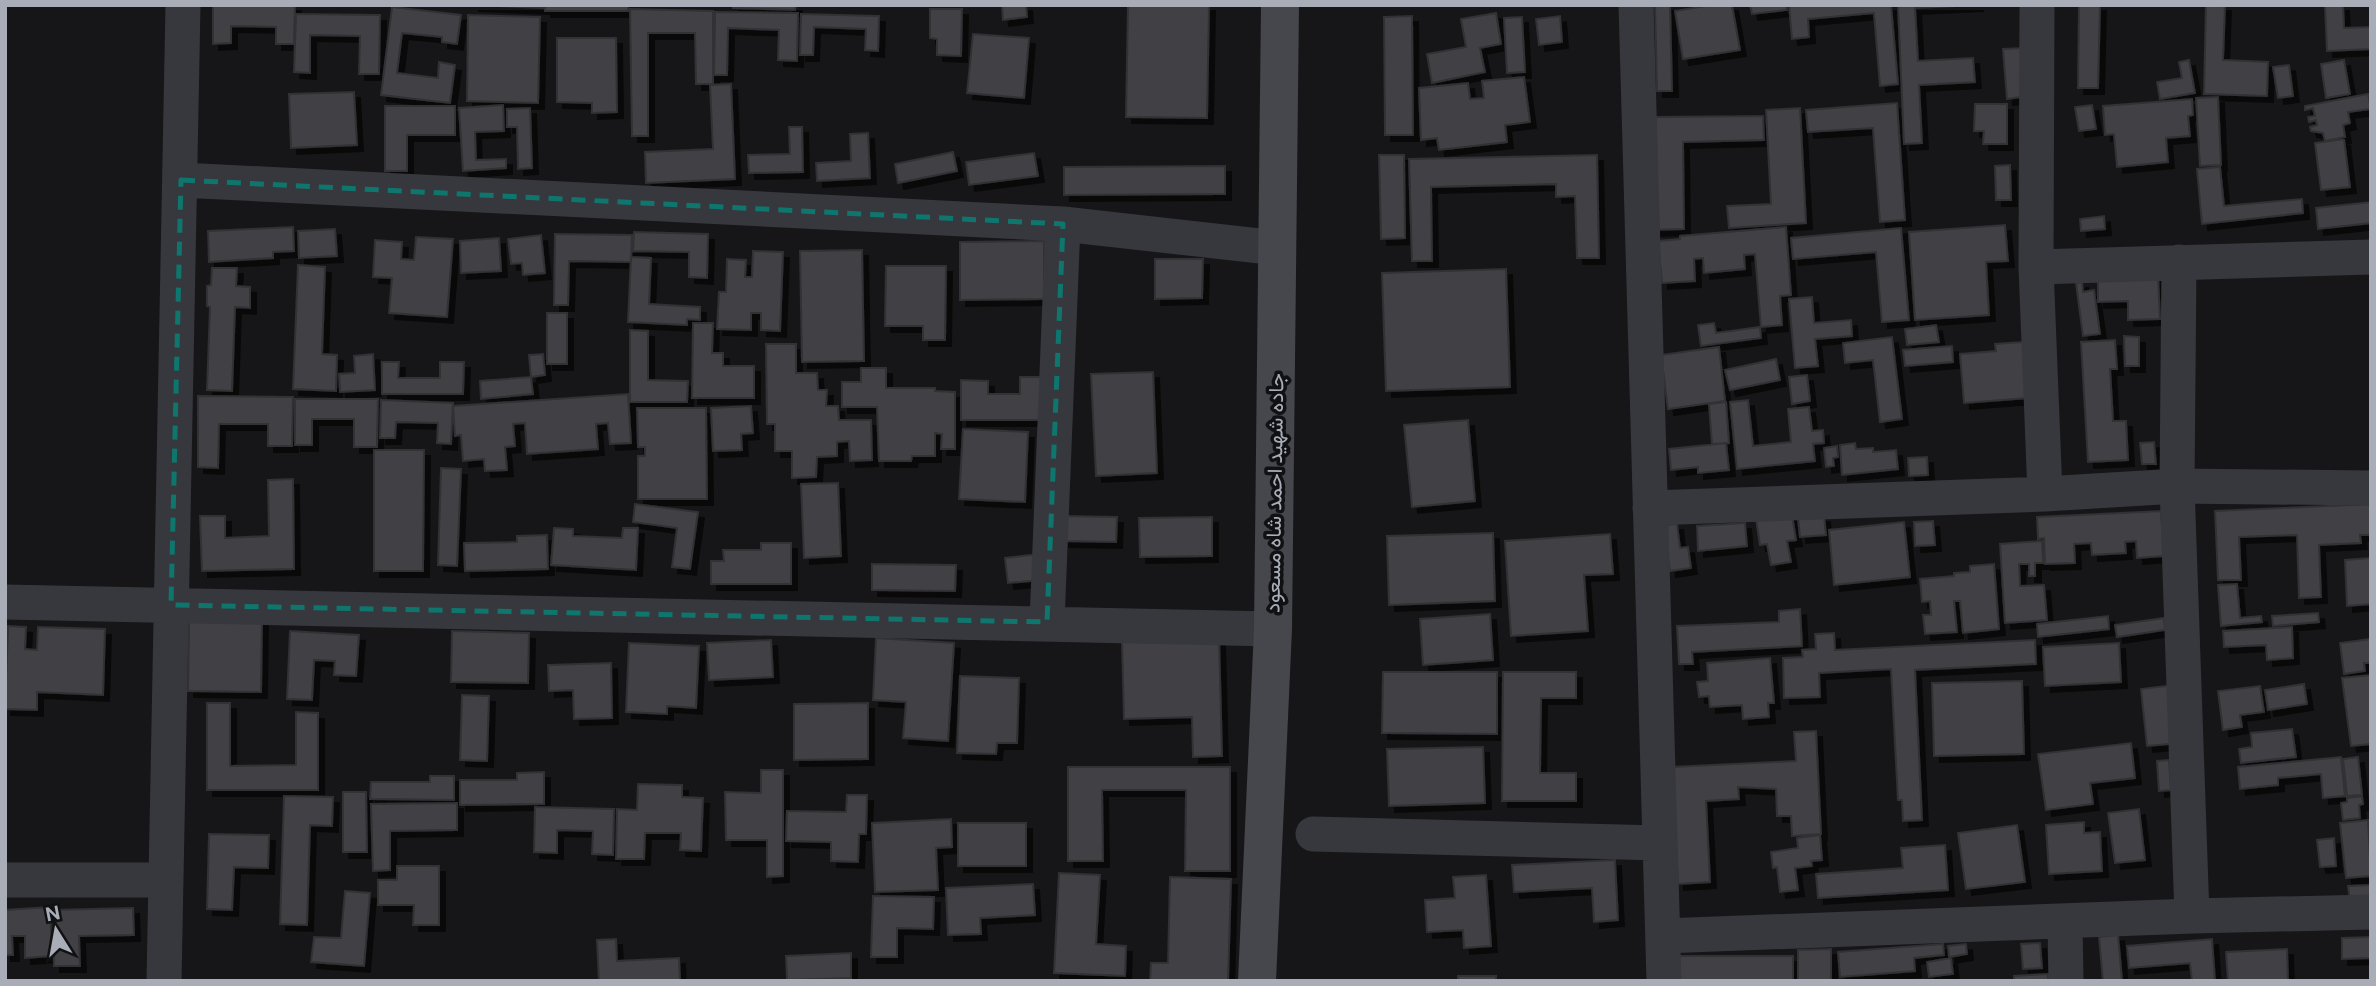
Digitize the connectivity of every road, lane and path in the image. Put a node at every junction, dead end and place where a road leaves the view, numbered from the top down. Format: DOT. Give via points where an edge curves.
graph roads {
  1 [pos="183,5"];
  2 [pos="1280,5"];
  3 [pos="1636,5"];
  4 [pos="2037,5"];
  5 [pos="181,180"];
  6 [pos="1063,224"];
  7 [pos="1277,248"];
  8 [pos="2371,257"];
  9 [pos="2179,262"];
  10 [pos="2036,267"];
  11 [pos="2177,486"];
  12 [pos="2371,488"];
  13 [pos="2045,494"];
  14 [pos="1650,508"];
  15 [pos="5,601"];
  16 [pos="170,605"];
  17 [pos="1047,622"];
  18 [pos="1273,629"];
  19 [pos="1313,834"];
  20 [pos="1660,843"];
  21 [pos="5,880"];
  22 [pos="166,880"];
  23 [pos="2371,912"];
  24 [pos="2192,916"];
  25 [pos="2065,923"];
  26 [pos="1663,936"];
  27 [pos="164,981"];
  28 [pos="1257,981"];
  29 [pos="1664,981"];
  30 [pos="2066,981"];
  1 -- 5 [label="street"];
  2 -- 7 [label="main road, جاده شهيد احمد شاه مسعود"];
  3 -- 14 [label="street"];
  4 -- 10 [label="street"];
  5 -- 6 [label="street"];
  5 -- 16 [label="street"];
  6 -- 7 [label="street"];
  6 -- 17 [label="street"];
  7 -- 18 [label="main road, جاده شهيد احمد شاه مسعود"];
  8 -- 9 [label="street"];
  9 -- 10 [label="street"];
  9 -- 11 [label="street"];
  10 -- 13 [label="street"];
  11 -- 12 [label="street"];
  11 -- 13 [label="street"];
  11 -- 24 [label="street"];
  13 -- 14 [label="street"];
  14 -- 20 [label="street"];
  15 -- 16 [label="street"];
  16 -- 17 [label="street"];
  16 -- 22 [label="street"];
  17 -- 18 [label="street"];
  18 -- 28 [label="main road, جاده شهيد احمد شاه مسعود"];
  19 -- 20 [label="street"];
  20 -- 26 [label="street"];
  21 -- 22 [label="street"];
  22 -- 27 [label="street"];
  23 -- 24 [label="street"];
  24 -- 25 [label="street"];
  25 -- 26 [label="street"];
  25 -- 30 [label="street"];
  26 -- 29 [label="street"];
}
